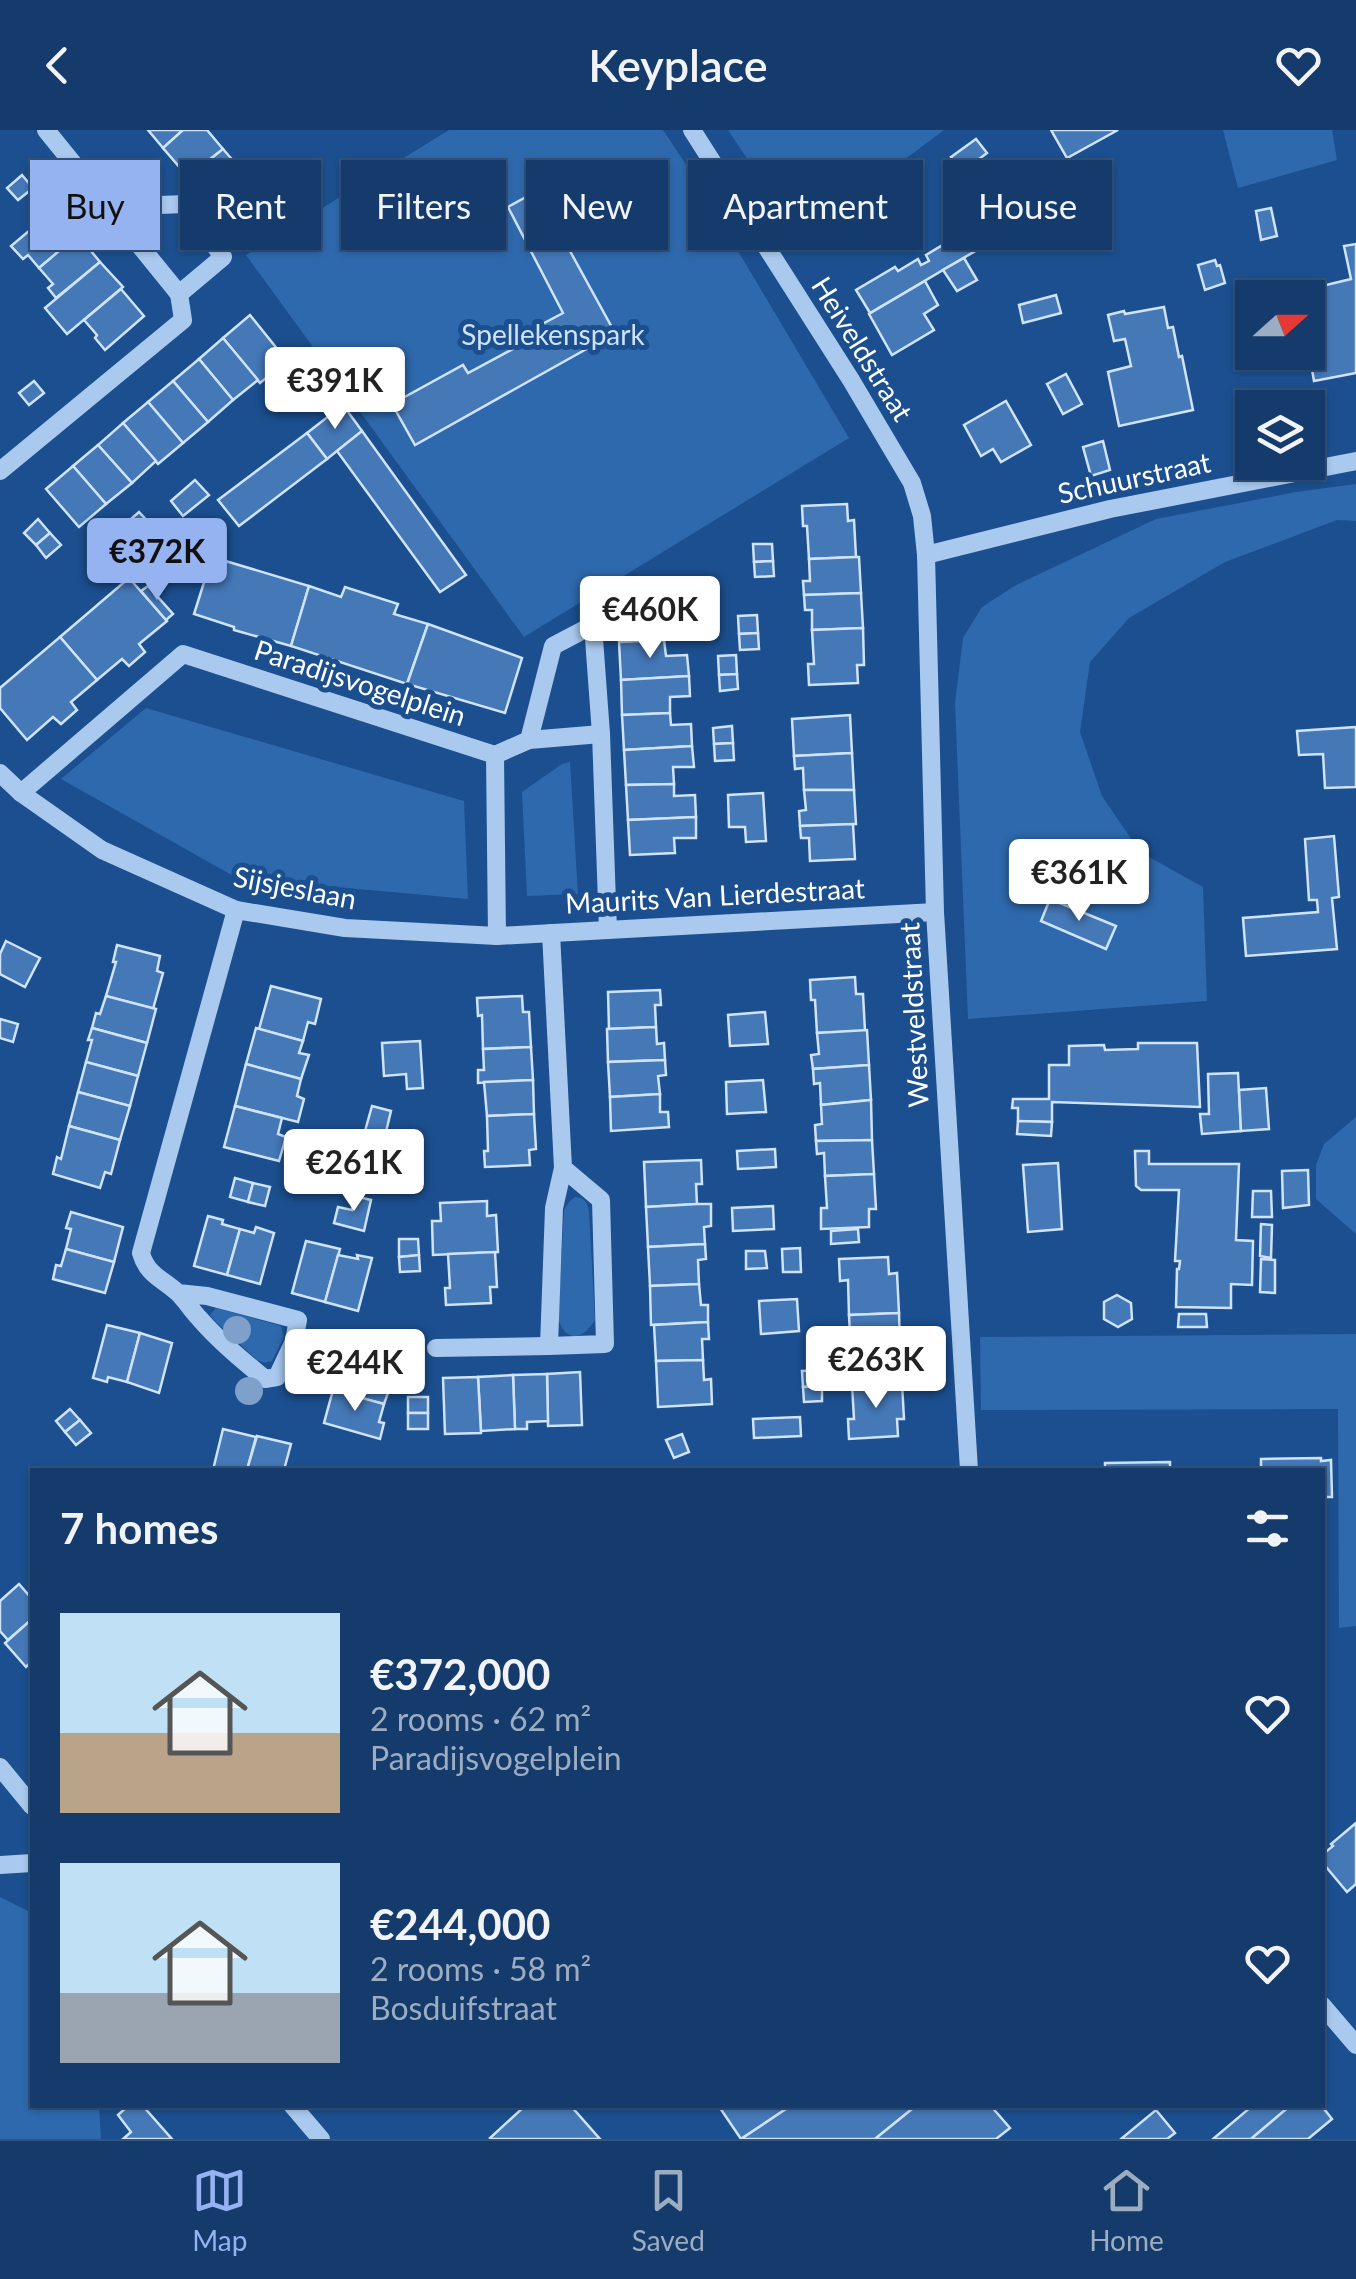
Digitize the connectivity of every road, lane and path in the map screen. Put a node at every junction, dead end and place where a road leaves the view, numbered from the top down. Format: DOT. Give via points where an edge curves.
graph roads {
  1 [pos="46,130"];
  2 [pos="692,130"];
  3 [pos="71,160"];
  4 [pos="160,205"];
  5 [pos="144,250"];
  6 [pos="179,294"];
  7 [pos="1356,461"];
  8 [pos="0,471"];
  9 [pos="926,556"];
  10 [pos="601,734"];
  11 [pos="529,740"];
  12 [pos="495,755"];
  13 [pos="0,774"];
  14 [pos="21,793"];
  15 [pos="236,910"];
  16 [pos="935,912"];
  17 [pos="608,930"];
  18 [pos="551,933"];
  19 [pos="498,936"];
  20 [pos="563,1168"];
  21 [pos="178,1293"];
  22 [pos="550,1346"];
  23 [pos="436,1348"];
  24 [pos="969,1468"];
  25 [pos="0,1767"];
  26 [pos="30,1804"];
  27 [pos="30,1863"];
  28 [pos="0,1865"];
  29 [pos="1325,2009"];
  30 [pos="1356,2045"];
  31 [pos="295,2108"];
  32 [pos="321,2139"];
  1 -- 3 [label="street"];
  2 -- 9 [label="street, Heiveldstraat" via="912,484"];
  4 -- 6 [label="street" via="185,204 223,257"];
  5 -- 6 [label="street"];
  6 -- 8 [label="street" via="183,320"];
  7 -- 9 [label="street, Schuurstraat" via="1110,509"];
  9 -- 16 [label="street, Westveldstraat"];
  10 -- 11 [label="street"];
  10 -- 11 [label="street" via="593,624 553,646"];
  10 -- 17 [label="street"];
  11 -- 12 [label="street"];
  12 -- 14 [label="street, Paradijsvogelplein" via="184,654"];
  12 -- 19 [label="street"];
  13 -- 14 [label="street, Sijsjeslaan"];
  14 -- 15 [label="street, Sijsjeslaan" via="102,850"];
  15 -- 19 [label="street, Sijsjeslaan" via="345,928"];
  15 -- 21 [label="street" via="141,1252 153,1275"];
  16 -- 17 [label="street, Maurits Van Lierdestraat"];
  16 -- 24 [label="street, Westveldstraat"];
  17 -- 18 [label="street, Maurits Van Lierdestraat"];
  18 -- 19 [label="street, Maurits Van Lierdestraat"];
  18 -- 20 [label="street"];
  20 -- 22 [label="street" via="554,1208"];
  20 -- 22 [label="street" via="601,1200 605,1344"];
  21 -- 21 [label="street" via="238,1358 265,1380 277,1377 298,1320"];
  22 -- 23 [label="street"];
  25 -- 26 [label="street"];
  27 -- 28 [label="street"];
  29 -- 30 [label="street"];
  31 -- 32 [label="street"];
}
